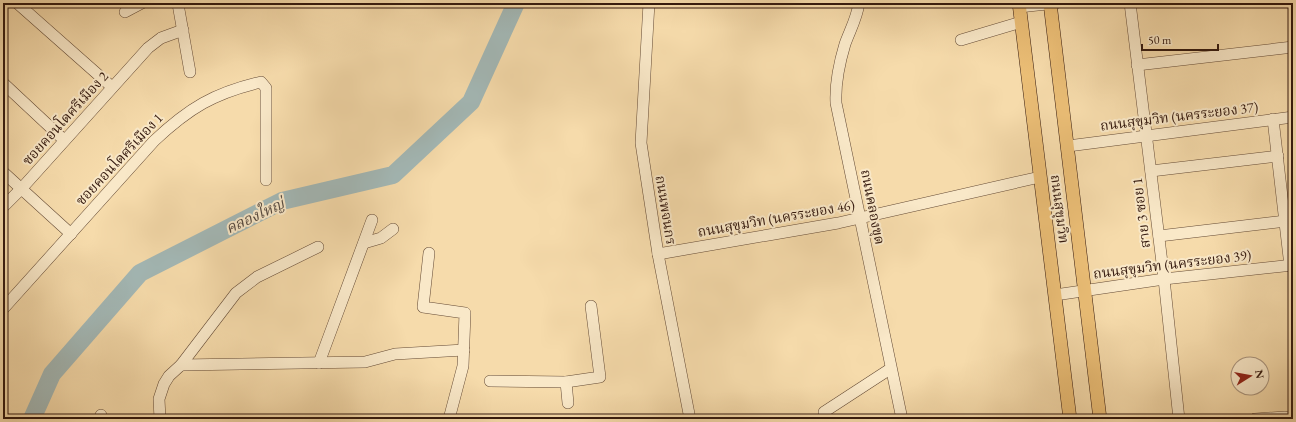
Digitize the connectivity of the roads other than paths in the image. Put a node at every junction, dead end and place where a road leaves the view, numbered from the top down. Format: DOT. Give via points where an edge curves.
graph roads {
  1 [pos="17,3"];
  2 [pos="142,3"];
  3 [pos="649,3"];
  4 [pos="859,3"];
  5 [pos="1052,3"];
  6 [pos="1130,3"];
  7 [pos="178,4"];
  8 [pos="1019,5"];
  9 [pos="125,12"];
  10 [pos="1021,22"];
  11 [pos="184,30"];
  12 [pos="961,40"];
  13 [pos="1293,47"];
  14 [pos="1137,65"];
  15 [pos="190,72"];
  16 [pos="3,83"];
  17 [pos="112,87"];
  18 [pos="1293,117"];
  19 [pos="1273,119"];
  20 [pos="1146,135"];
  21 [pos="64,140"];
  22 [pos="1068,146"];
  23 [pos="1278,156"];
  24 [pos="1151,171"];
  25 [pos="3,172"];
  26 [pos="1040,177"];
  27 [pos="266,180"];
  28 [pos="22,188"];
  29 [pos="3,207"];
  30 [pos="860,218"];
  31 [pos="372,220"];
  32 [pos="1286,221"];
  33 [pos="393,229"];
  34 [pos="71,234"];
  35 [pos="1159,236"];
  36 [pos="364,243"];
  37 [pos="318,247"];
  38 [pos="429,253"];
  39 [pos="658,254"];
  40 [pos="1291,265"];
  41 [pos="1164,279"];
  42 [pos="1084,290"];
  43 [pos="1055,295"];
  44 [pos="590,306"];
  45 [pos="3,309"];
  46 [pos="464,350"];
  47 [pos="319,363"];
  48 [pos="182,365"];
  49 [pos="890,369"];
  50 [pos="490,381"];
  51 [pos="566,382"];
  52 [pos="568,403"];
  53 [pos="824,412"];
  54 [pos="1286,416"];
  55 [pos="160,419"];
  56 [pos="449,419"];
  57 [pos="690,419"];
  58 [pos="902,419"];
  59 [pos="1070,419"];
  60 [pos="1100,419"];
  61 [pos="1179,419"];
  62 [pos="1255,419"];
  1 -- 17 [label="street"];
  2 -- 9 [label="street"];
  3 -- 39 [label="street, ถนนพจนกร" via="642,143"];
  4 -- 30 [label="street, ถนนคลองขุด" via="842,57 836,103"];
  5 -- 8 [label="street"];
  5 -- 22 [label="main road, ถนนสุขุมวิท"];
  6 -- 14 [label="street, สาย 3 ซอย 1"];
  7 -- 11 [label="street"];
  8 -- 10 [label="main road, ถนนสุขุมวิท"];
  10 -- 12 [label="street"];
  10 -- 26 [label="main road, ถนนสุขุมวิท"];
  11 -- 15 [label="street"];
  11 -- 17 [label="street, ซอยคอนโดศรีเมือง 2" via="161,38 148,48"];
  13 -- 14 [label="street"];
  14 -- 20 [label="street, สาย 3 ซอย 1"];
  16 -- 21 [label="street"];
  17 -- 21 [label="street, ซอยคอนโดศรีเมือง 2"];
  18 -- 19 [label="street, ถนนสุขุมวิท (นครระยอง 37)"];
  19 -- 20 [label="street, ถนนสุขุมวิท (นครระยอง 37)"];
  19 -- 23 [label="street"];
  20 -- 22 [label="street, ถนนสุขุมวิท (นครระยอง 37)"];
  20 -- 24 [label="street, สาย 3 ซอย 1"];
  21 -- 28 [label="street, ซอยคอนโดศรีเมือง 2"];
  22 -- 42 [label="main road, ถนนสุขุมวิท"];
  23 -- 24 [label="street"];
  23 -- 32 [label="street"];
  24 -- 35 [label="street, สาย 3 ซอย 1"];
  25 -- 28 [label="street"];
  26 -- 30 [label="street, ถนนสุขุมวิท (นครระยอง 46)"];
  26 -- 43 [label="main road, ถนนสุขุมวิท"];
  27 -- 34 [label="street, ซอยคอนโดศรีเมือง 1" via="266,88 260,82 232,89 209,99 173,123"];
  28 -- 29 [label="street, ซอยคอนโดศรีเมือง 2"];
  28 -- 34 [label="street"];
  30 -- 39 [label="street, ถนนสุขุมวิท (นครระยอง 46)"];
  30 -- 49 [label="street, ถนนคลองขุด"];
  31 -- 36 [label="street"];
  32 -- 35 [label="street"];
  32 -- 40 [label="street"];
  33 -- 36 [label="street" via="381,238"];
  34 -- 45 [label="street, ซอยคอนโดศรีเมือง 1"];
  35 -- 41 [label="street, สาย 3 ซอย 1"];
  36 -- 47 [label="street"];
  37 -- 48 [label="street" via="257,277 236,293"];
  38 -- 46 [label="street" via="423,307 465,313"];
  39 -- 57 [label="street, ถนนพจนกร"];
  40 -- 41 [label="street, ถนนสุขุมวิท (นครระยอง 39)"];
  41 -- 42 [label="street, ถนนสุขุมวิท (นครระยอง 39)"];
  41 -- 61 [label="street, สาย 3 ซอย 1"];
  42 -- 43 [label="street, ถนนสุขุมวิท (นครระยอง 39)"];
  42 -- 60 [label="main road, ถนนสุขุมวิท"];
  43 -- 59 [label="main road, ถนนสุขุมวิท"];
  44 -- 51 [label="street" via="600,377"];
  46 -- 47 [label="street" via="395,354 372,361"];
  46 -- 56 [label="street" via="463,366"];
  47 -- 48 [label="street"];
  48 -- 55 [label="street" via="164,384 159,400"];
  49 -- 53 [label="street"];
  49 -- 58 [label="street, ถนนคลองขุด"];
  50 -- 51 [label="street"];
  51 -- 52 [label="street"];
  54 -- 62 [label="street"];
}
